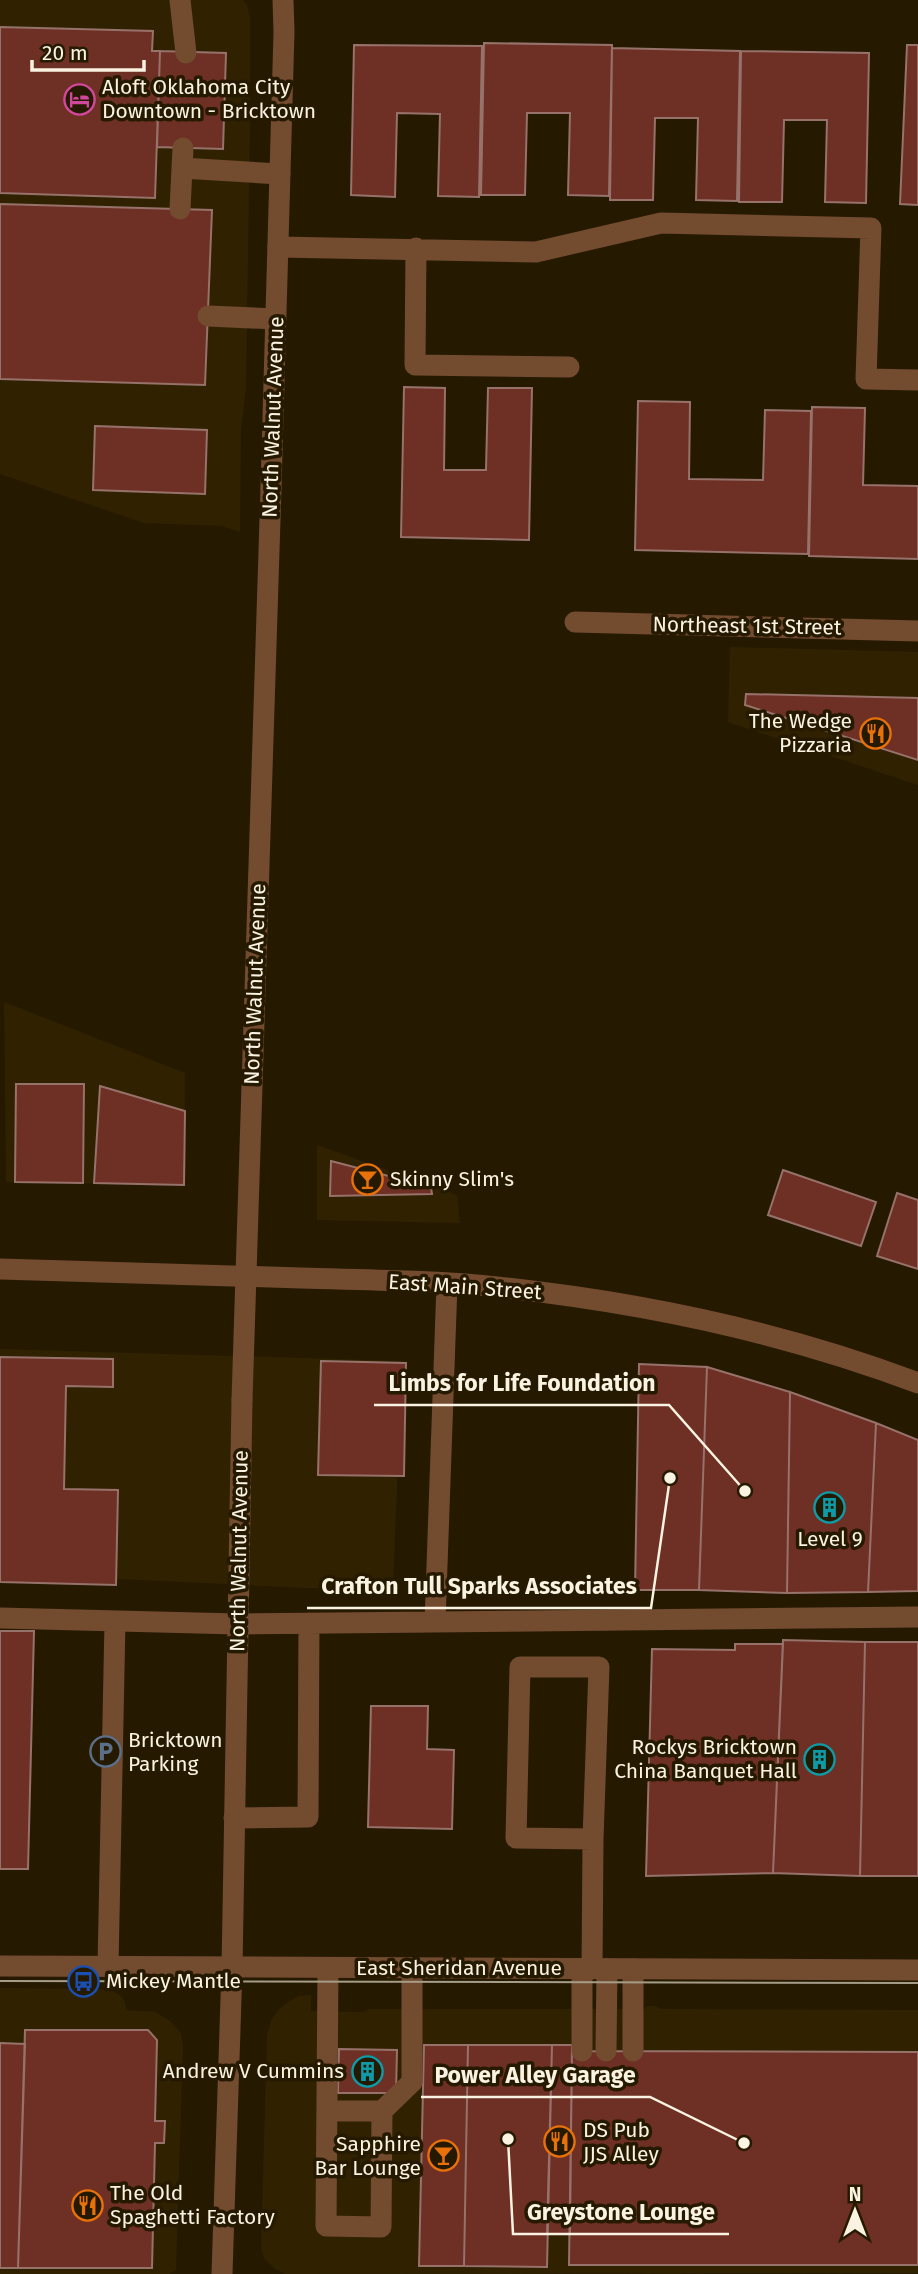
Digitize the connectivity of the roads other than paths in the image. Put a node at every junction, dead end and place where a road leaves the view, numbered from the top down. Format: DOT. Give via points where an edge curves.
graph roads {
  1 [pos="180,0"];
  2 [pos="283,0"];
  3 [pos="186,53"];
  4 [pos="280,174"];
  5 [pos="180,209"];
  6 [pos="278,247"];
  7 [pos="416,248"];
  8 [pos="208,316"];
  9 [pos="276,319"];
  10 [pos="569,367"];
  11 [pos="918,380"];
  12 [pos="575,622"];
  13 [pos="918,631"];
  14 [pos="0,1269"];
  15 [pos="447,1284"];
  16 [pos="918,1383"];
  17 [pos="918,1617"];
  18 [pos="0,1618"];
  19 [pos="115,1621"];
  20 [pos="435,1622"];
  21 [pos="309,1623"];
  22 [pos="237,1624"];
  23 [pos="234,1818"];
  24 [pos="593,1839"];
  25 [pos="0,1965"];
  26 [pos="108,1966"];
  27 [pos="232,1968"];
  28 [pos="328,1968"];
  29 [pos="412,1968"];
  30 [pos="594,1969"];
  31 [pos="633,1969"];
  32 [pos="918,1970"];
  33 [pos="582,2051"];
  34 [pos="606,2051"];
  35 [pos="633,2051"];
  36 [pos="328,2110"];
  37 [pos="382,2110"];
  38 [pos="222,2274"];
  1 -- 3 [label="street"];
  2 -- 4 [label="street, North Walnut Avenue"];
  4 -- 5 [label="street" via="182,158"];
  4 -- 6 [label="street, North Walnut Avenue"];
  6 -- 7 [label="street"];
  6 -- 9 [label="street, North Walnut Avenue"];
  7 -- 10 [label="street" via="415,365"];
  7 -- 11 [label="street" via="536,252 661,223 871,228 866,379"];
  8 -- 9 [label="street"];
  9 -- 22 [label="street, North Walnut Avenue, bridge"];
  12 -- 13 [label="street, Northeast 1st Street"];
  14 -- 15 [label="street, East Main Street"];
  15 -- 16 [label="street, East Main Street" via="619,1303 728,1325"];
  15 -- 20 [label="street"];
  17 -- 20 [label="street"];
  18 -- 19 [label="street"];
  19 -- 22 [label="street"];
  19 -- 26 [label="street"];
  20 -- 21 [label="street"];
  21 -- 22 [label="street"];
  21 -- 23 [label="street" via="308,1817"];
  22 -- 23 [label="street, North Walnut Avenue"];
  23 -- 27 [label="street, North Walnut Avenue"];
  24 -- 24 [label="street" via="599,1667 520,1667 516,1838"];
  24 -- 30 [label="street"];
  25 -- 26 [label="street, East Sheridan Avenue"];
  26 -- 27 [label="street, East Sheridan Avenue"];
  27 -- 28 [label="street, East Sheridan Avenue"];
  27 -- 38 [label="street, North Walnut Avenue"];
  28 -- 29 [label="street, East Sheridan Avenue"];
  28 -- 36 [label="street"];
  29 -- 30 [label="street, East Sheridan Avenue"];
  29 -- 37 [label="street" via="412,2082"];
  30 -- 31 [label="street, East Sheridan Avenue"];
  30 -- 33 [label="street"];
  30 -- 34 [label="street"];
  31 -- 32 [label="street, East Sheridan Avenue"];
  31 -- 35 [label="street"];
  36 -- 37 [label="street"];
  36 -- 37 [label="street" via="326,2226 381,2227"];
}
